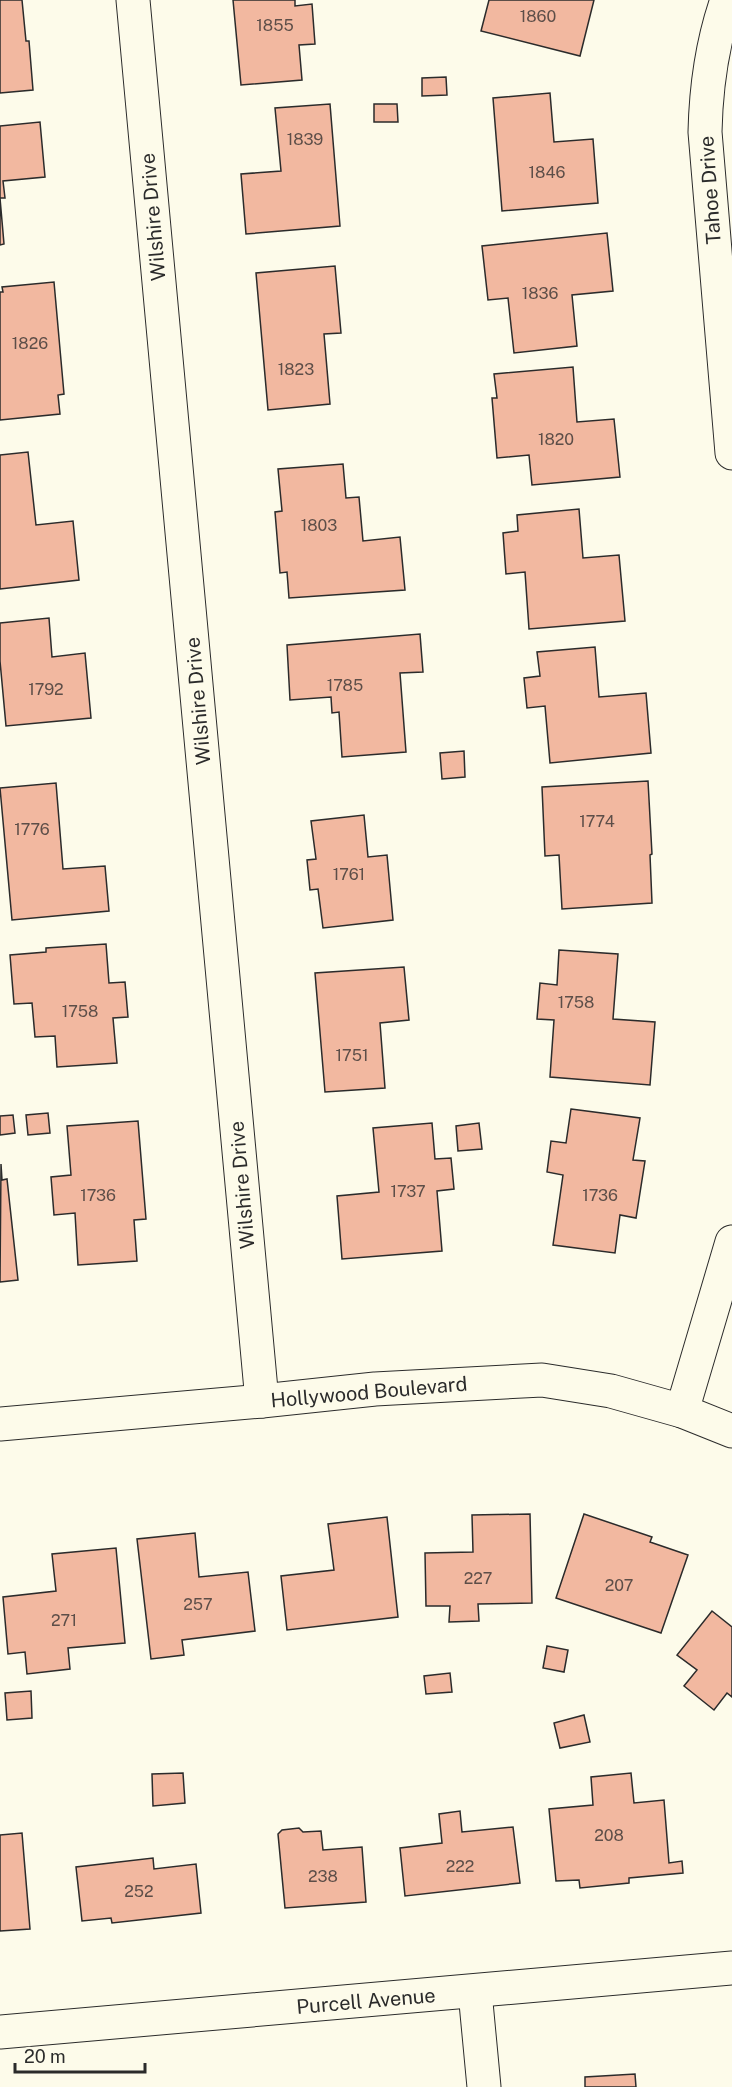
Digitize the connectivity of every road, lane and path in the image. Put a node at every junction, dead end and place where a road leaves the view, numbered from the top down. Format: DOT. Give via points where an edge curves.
graph roads {
  1 [pos="133,0"];
  2 [pos="728,0"];
  3 [pos="723,240"];
  4 [pos="732,453"];
  5 [pos="732,1242"];
  6 [pos="262,1401"];
  7 [pos="682,1411"];
  8 [pos="0,1424"];
  9 [pos="732,1431"];
  10 [pos="732,1968"];
  11 [pos="475,1992"];
  12 [pos="0,2032"];
  13 [pos="484,2087"];
  1 -- 6 [label="street, Wilshire Drive"];
  2 -- 3 [label="street, Tahoe Drive" via="718,24 706,89 705,132"];
  3 -- 4 [label="street, Tahoe Drive"];
  5 -- 7 [label="street"];
  6 -- 7 [label="street, Hollywood Boulevard" via="375,1389 542,1380 611,1391"];
  6 -- 8 [label="street, Hollywood Boulevard"];
  7 -- 9 [label="street, Hollywood Boulevard"];
  10 -- 11 [label="street, Purcell Avenue"];
  11 -- 12 [label="street, Purcell Avenue"];
  11 -- 13 [label="street"];
}
